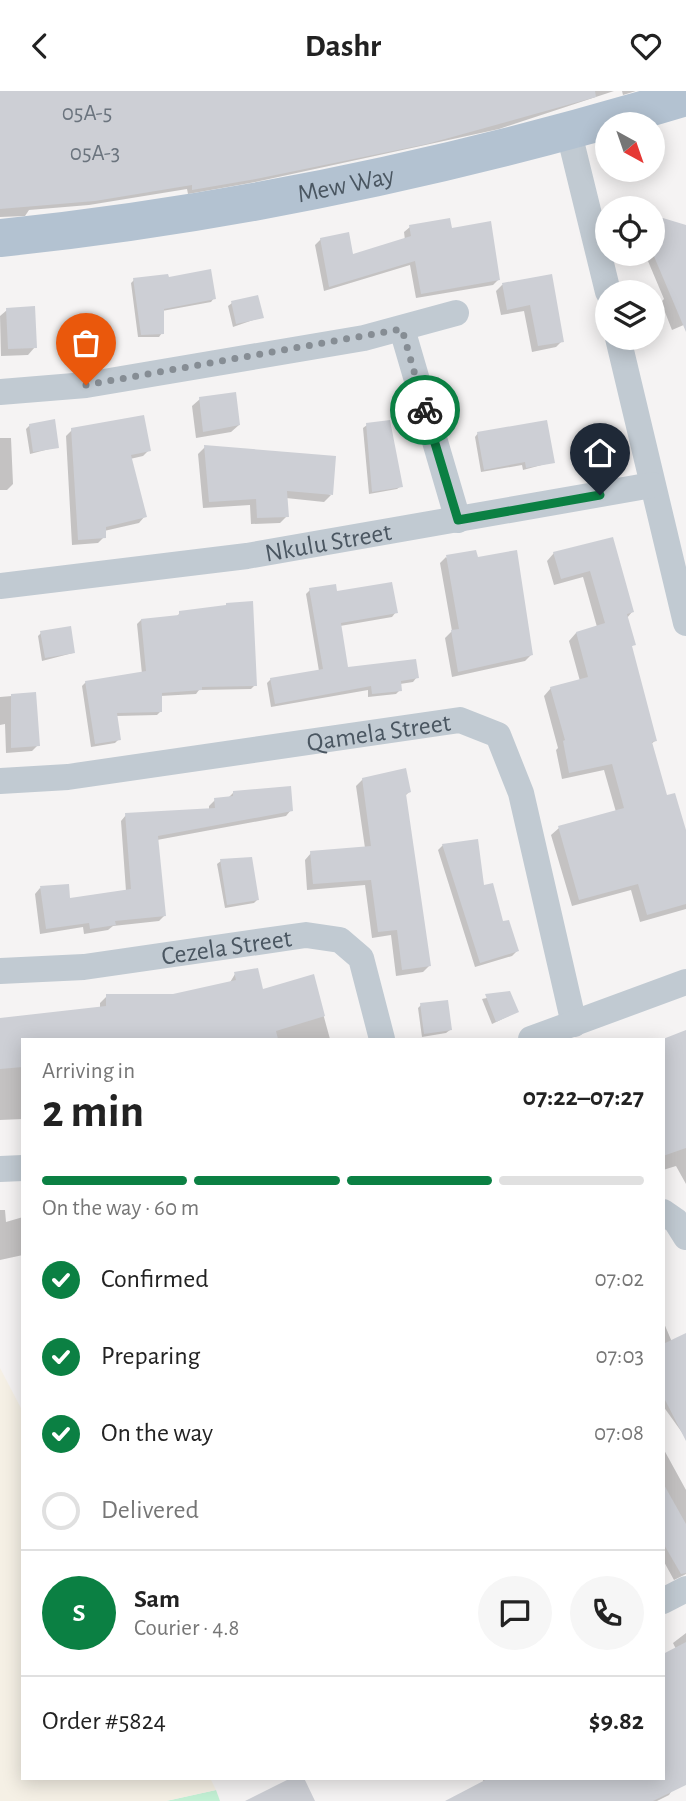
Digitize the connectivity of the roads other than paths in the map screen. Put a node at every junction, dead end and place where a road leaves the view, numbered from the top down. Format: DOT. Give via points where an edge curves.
graph roads {
  1 [pos="686,97"];
  2 [pos="569,133"];
  3 [pos="0,238"];
  4 [pos="605,280"];
  5 [pos="457,313"];
  6 [pos="402,329"];
  7 [pos="621,350"];
  8 [pos="0,392"];
  9 [pos="652,485"];
  10 [pos="458,520"];
  11 [pos="0,586"];
  12 [pos="686,623"];
  13 [pos="0,781"];
  14 [pos="0,971"];
  15 [pos="686,982"];
  16 [pos="574,1024"];
  17 [pos="382,1038"];
  18 [pos="534,1038"];
  19 [pos="21,1168"];
  20 [pos="0,1169"];
  21 [pos="665,1213"];
  22 [pos="686,1237"];
  1 -- 2 [label="main road, Mew Way"];
  2 -- 3 [label="main road, Mew Way" via="373,180 207,212"];
  2 -- 4 [label="street"];
  5 -- 6 [label="street"];
  6 -- 8 [label="street" via="86,385"];
  6 -- 10 [label="street"];
  7 -- 9 [label="street"];
  9 -- 10 [label="street, Nkulu Street"];
  9 -- 12 [label="street"];
  10 -- 11 [label="street, Nkulu Street" via="247,556"];
  13 -- 16 [label="street, Qamela Street" via="68,778 460,720 498,735 521,793"];
  14 -- 17 [label="street, Cezela Street" via="84,967 306,935 340,940 361,958"];
  15 -- 16 [label="street"];
  16 -- 18 [label="street"];
  19 -- 20 [label="street"];
  21 -- 22 [label="street"];
}
